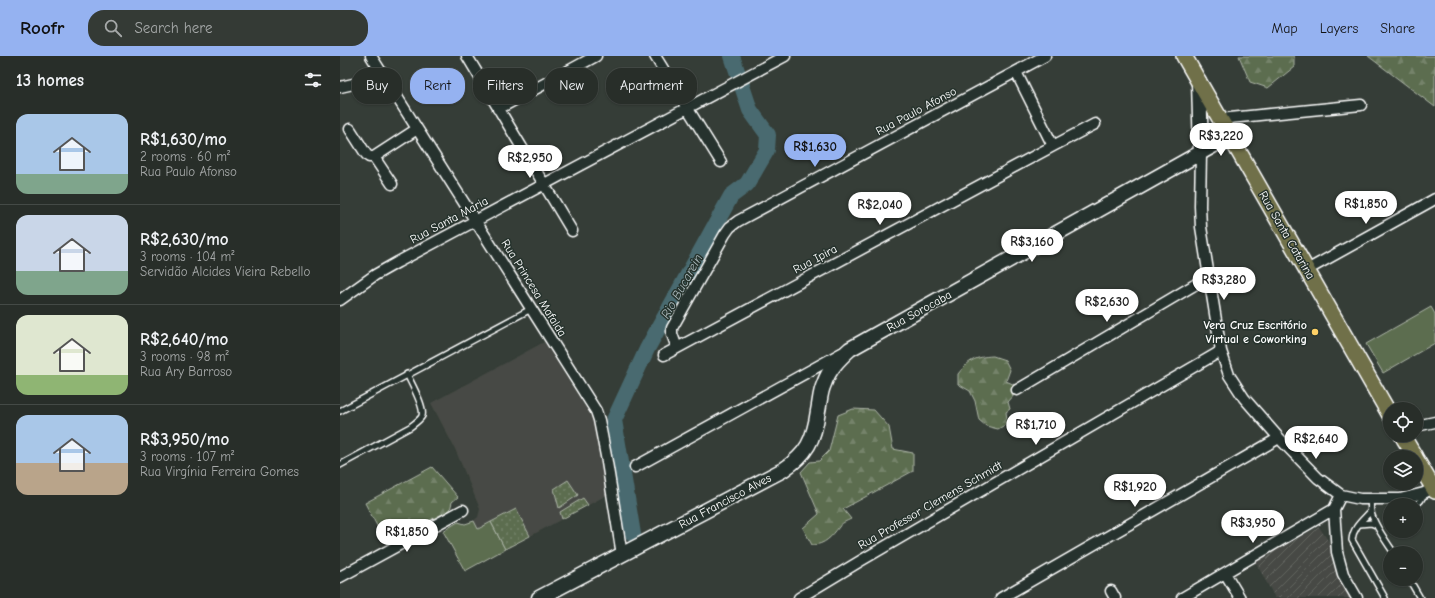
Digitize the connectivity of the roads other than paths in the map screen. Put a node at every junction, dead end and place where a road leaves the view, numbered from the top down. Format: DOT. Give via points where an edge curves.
graph roads {
  1 [pos="371,56"];
  2 [pos="466,56"];
  3 [pos="596,56"];
  4 [pos="655,56"];
  5 [pos="785,56"];
  6 [pos="1045,56"];
  7 [pos="1184,56"];
  8 [pos="379,68"];
  9 [pos="1016,72"];
  10 [pos="1199,81"];
  11 [pos="352,84"];
  12 [pos="340,87"];
  13 [pos="401,104"];
  14 [pos="1361,105"];
  15 [pos="687,108"];
  16 [pos="498,109"];
  17 [pos="1220,119"];
  18 [pos="1095,124"];
  19 [pos="350,128"];
  20 [pos="417,129"];
  21 [pos="1233,142"];
  22 [pos="1053,146"];
  23 [pos="1201,153"];
  24 [pos="374,157"];
  25 [pos="720,162"];
  26 [pos="392,184"];
  27 [pos="544,184"];
  28 [pos="1435,199"];
  29 [pos="475,220"];
  30 [pos="572,230"];
  31 [pos="1307,270"];
  32 [pos="1208,277"];
  33 [pos="340,300"];
  34 [pos="532,309"];
  35 [pos="677,348"];
  36 [pos="850,349"];
  37 [pos="1221,351"];
  38 [pos="664,355"];
  39 [pos="407,374"];
  40 [pos="1017,390"];
  41 [pos="1383,403"];
  42 [pos="340,411"];
  43 [pos="1435,422"];
  44 [pos="1423,425"];
  45 [pos="1279,438"];
  46 [pos="340,465"];
  47 [pos="635,467"];
  48 [pos="1423,474"];
  49 [pos="1431,491"];
  50 [pos="1341,495"];
  51 [pos="1414,498"];
  52 [pos="1423,498"];
  53 [pos="1370,499"];
  54 [pos="1383,500"];
  55 [pos="1334,509"];
  56 [pos="463,510"];
  57 [pos="1371,511"];
  58 [pos="1359,524"];
  59 [pos="1376,525"];
  60 [pos="1390,546"];
  61 [pos="622,555"];
  62 [pos="1225,573"];
  63 [pos="340,577"];
  64 [pos="1412,586"];
  65 [pos="539,598"];
  66 [pos="799,598"];
  67 [pos="1002,598"];
  68 [pos="1182,598"];
  69 [pos="1240,598"];
  70 [pos="1357,598"];
  71 [pos="1385,598"];
  72 [pos="1420,598"];
  1 -- 8 [label="street, Rua Princesa Mafalda"];
  2 -- 16 [label="street"];
  3 -- 16 [label="street"];
  4 -- 15 [label="street"];
  5 -- 15 [label="street, Rua Santa Maria"];
  6 -- 9 [label="street, Rua Paulo Afonso"];
  7 -- 10 [label="main road, Rua Santa Catarina"];
  9 -- 22 [label="street"];
  9 -- 35 [label="street, Rua Paulo Afonso" via="730,227 672,328"];
  10 -- 17 [label="main road, Rua Santa Catarina"];
  10 -- 23 [label="main road"];
  11 -- 12 [label="street"];
  13 -- 20 [label="street, Rua Princesa Mafalda"];
  14 -- 17 [label="street"];
  15 -- 25 [label="street"];
  15 -- 27 [label="street, Rua Santa Maria"];
  16 -- 27 [label="street"];
  17 -- 21 [label="main road, Rua Santa Catarina"];
  18 -- 22 [label="street, Rua Ipira"];
  19 -- 24 [label="street" via="366,154"];
  20 -- 24 [label="street"];
  20 -- 29 [label="street, Rua Princesa Mafalda"];
  21 -- 23 [label="main road, Rua Sorocaba" via="1216,144"];
  21 -- 31 [label="main road, Rua Santa Catarina"];
  22 -- 35 [label="street, Rua Ipira"];
  23 -- 32 [label="street" via="1201,227"];
  23 -- 36 [label="main road, Rua Sorocaba"];
  24 -- 26 [label="street"];
  27 -- 29 [label="street, Rua Santa Maria"];
  27 -- 30 [label="street"];
  28 -- 31 [label="street"];
  29 -- 33 [label="street, Rua Santa Maria" via="380,272"];
  29 -- 34 [label="street, Rua Princesa Mafalda"];
  31 -- 41 [label="main road, Rua Santa Catarina"];
  32 -- 37 [label="street"];
  32 -- 40 [label="street"];
  34 -- 39 [label="lane"];
  34 -- 61 [label="street, Rua Princesa Mafalda" via="590,400 599,420"];
  35 -- 38 [label="street, Rua Ipira"];
  36 -- 47 [label="street, Rua Sorocaba"];
  36 -- 61 [label="main road, Rua Francisco Alves" via="839,358 827,376 813,435 802,456 783,470"];
  37 -- 45 [label="street" via="1233,383"];
  37 -- 66 [label="street, Rua Professor Clemens Schmidt"];
  39 -- 42 [label="lane"];
  39 -- 46 [label="lane" via="422,407 422,416 410,426"];
  43 -- 44 [label="street"];
  45 -- 50 [label="street" via="1318,478"];
  45 -- 67 [label="street"];
  48 -- 49 [label="main road"];
  49 -- 51 [label="street"];
  49 -- 52 [label="lane"];
  50 -- 53 [label="street"];
  50 -- 55 [label="street"];
  53 -- 54 [label="street"];
  53 -- 57 [label="lane"];
  55 -- 62 [label="street"];
  55 -- 70 [label="street" via="1339,563"];
  56 -- 63 [label="street"];
  57 -- 58 [label="lane"];
  57 -- 59 [label="lane"];
  58 -- 59 [label="lane" via="1371,522"];
  58 -- 71 [label="lane" via="1352,533 1352,540"];
  59 -- 60 [label="lane"];
  61 -- 65 [label="main road, Rua Francisco Alves"];
  62 -- 68 [label="street"];
  62 -- 69 [label="street"];
  64 -- 72 [label="lane"];
}
